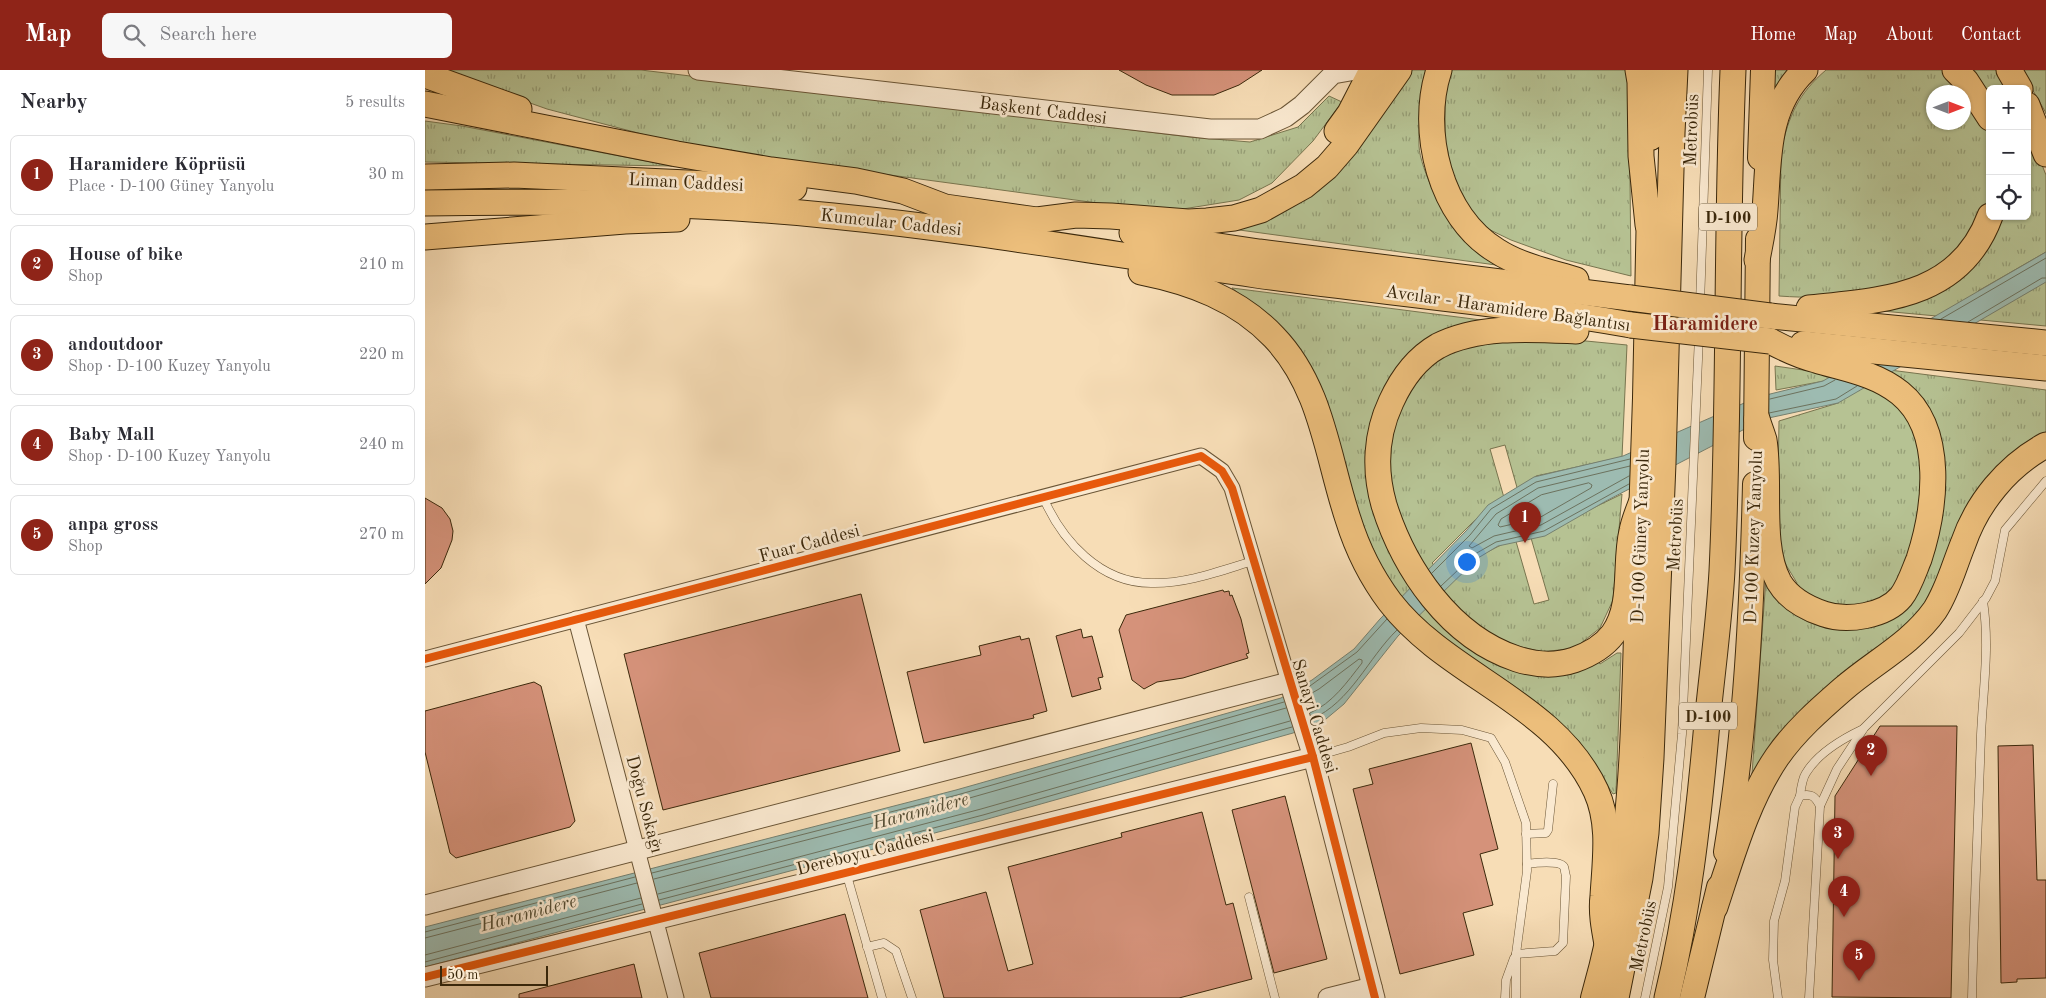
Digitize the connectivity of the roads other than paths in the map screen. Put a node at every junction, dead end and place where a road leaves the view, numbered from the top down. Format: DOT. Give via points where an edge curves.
graph roads {
  1 [pos="698,70"];
  2 [pos="1399,70"];
  3 [pos="1439,70"];
  4 [pos="1638,70"];
  5 [pos="1654,70"];
  6 [pos="1675,70"];
  7 [pos="1708,70"];
  8 [pos="1733,70"];
  9 [pos="1763,70"];
  10 [pos="1805,70"];
  11 [pos="1955,70"];
  12 [pos="2009,70"];
  13 [pos="1370,74"];
  14 [pos="425,75"];
  15 [pos="2018,85"];
  16 [pos="425,104"];
  17 [pos="1986,112"];
  18 [pos="2031,115"];
  19 [pos="589,136"];
  20 [pos="2046,154"];
  21 [pos="425,177"];
  22 [pos="425,203"];
  23 [pos="945,207"];
  24 [pos="751,208"];
  25 [pos="1261,210"];
  26 [pos="1988,220"];
  27 [pos="1648,225"];
  28 [pos="1034,230"];
  29 [pos="425,237"];
  30 [pos="1757,260"];
  31 [pos="1630,298"];
  32 [pos="1770,316"];
  33 [pos="1699,318"];
  34 [pos="1631,325"];
  35 [pos="1699,328"];
  36 [pos="1771,341"];
  37 [pos="2046,343"];
  38 [pos="1936,358"];
  39 [pos="2046,368"];
  40 [pos="2046,381"];
  41 [pos="1757,419"];
  42 [pos="2046,444"];
  43 [pos="1201,456"];
  44 [pos="2046,481"];
  45 [pos="1043,497"];
  46 [pos="1643,498"];
  47 [pos="1253,561"];
  48 [pos="1983,601"];
  49 [pos="576,619"];
  50 [pos="425,659"];
  51 [pos="1289,682"];
  52 [pos="1864,728"];
  53 [pos="1313,757"];
  54 [pos="1553,784"];
  55 [pos="1799,796"];
  56 [pos="1819,806"];
  57 [pos="1526,834"];
  58 [pos="638,850"];
  59 [pos="1527,864"];
  60 [pos="846,872"];
  61 [pos="1249,897"];
  62 [pos="425,905"];
  63 [pos="1715,907"];
  64 [pos="656,919"];
  65 [pos="1607,944"];
  66 [pos="867,947"];
  67 [pos="1516,954"];
  68 [pos="425,977"];
  69 [pos="1592,990"];
  70 [pos="1373,992"];
  71 [pos="675,998"];
  72 [pos="881,998"];
  73 [pos="911,998"];
  74 [pos="1275,998"];
  75 [pos="1328,998"];
  76 [pos="1505,998"];
  77 [pos="1516,998"];
  78 [pos="1616,998"];
  79 [pos="1645,998"];
  80 [pos="1667,998"];
  81 [pos="1692,998"];
  82 [pos="1778,998"];
  83 [pos="1809,998"];
  84 [pos="1972,998"];
  1 -- 13 [label="street, Başkent Caddesi" via="1233,130 1260,129 1286,117 1333,74 1356,70"];
  2 -- 25 [label="highway" via="1327,167 1304,186"];
  3 -- 31 [label="highway" via="1432,97 1431,135 1447,190 1463,222 1498,252"];
  4 -- 27 [label="highway" via="1641,156"];
  5 -- 27 [label="main road, D-100 Güney Yanyolu"];
  6 -- 78 [label="highway, D-100" via="1651,758 1640,878"];
  7 -- 33 [label="lane, Metrobüs"];
  8 -- 80 [label="highway, D-100" via="1728,184 1727,432 1721,575 1696,837 1679,949"];
  9 -- 30 [label="main road, D-100 Kuzey Yanyolu"];
  10 -- 30 [label="highway" via="1785,95 1771,130 1765,212"];
  11 -- 17 [label="highway" via="1966,80"];
  12 -- 15 [label="highway"];
  13 -- 25 [label="highway" via="1350,113 1326,148"];
  14 -- 19 [label="highway"];
  16 -- 19 [label="highway"];
  18 -- 20 [label="highway"];
  19 -- 23 [label="highway" via="715,160 856,180 903,191"];
  21 -- 23 [label="highway, Liman Caddesi" via="514,175 818,189"];
  22 -- 24 [label="highway, Liman Caddesi" via="651,203"];
  23 -- 28 [label="highway"];
  24 -- 28 [label="highway, Kumcular Caddesi" via="944,228"];
  24 -- 29 [label="highway" via="711,219 625,221"];
  25 -- 28 [label="highway" via="1207,221 1076,215"];
  26 -- 32 [label="highway" via="1977,245 1963,261 1942,278 1916,292 1847,305 1783,311"];
  27 -- 46 [label="main road, D-100 Güney Yanyolu"];
  28 -- 31 [label="highway, Avcılar - Haramidere Bağlantısı" via="1259,252"];
  28 -- 34 [label="highway, Avcılar - Haramidere Bağlantısı" via="1255,274"];
  28 -- 65 [label="highway" via="1071,258 1160,276 1213,293 1235,305 1274,337 1294,361 1307,383 1356,540 1389,600 1402,617 1448,658 1547,726 1571,749 1597,792 1604,816 1606,868 1603,919"];
  30 -- 41 [label="main road, D-100 Kuzey Yanyolu"];
  31 -- 32 [label="highway, Avcılar - Haramidere Bağlantısı, bridge"];
  32 -- 37 [label="highway, Avcılar - Haramidere Bağlantısı"];
  34 -- 36 [label="highway, Avcılar - Haramidere Bağlantısı, bridge"];
  34 -- 46 [label="highway" via="1609,332 1488,332 1438,346 1418,362 1394,395 1378,439 1377,460 1384,504 1392,526 1417,576 1431,595 1471,635 1504,654 1529,663 1566,663 1601,646 1613,634 1625,601 1632,532"];
  35 -- 79 [label="lane, Metrobüs" via="1682,734 1668,887"];
  36 -- 38 [label="highway, Avcılar - Haramidere Bağlantısı"];
  36 -- 41 [label="highway" via="1883,383 1911,404 1921,421 1933,469 1930,521 1910,580 1902,596 1890,607 1877,613 1830,616 1803,606 1779,583 1770,558 1764,439"];
  38 -- 39 [label="highway, Avcılar - Haramidere Bağlantısı"];
  38 -- 40 [label="highway"];
  41 -- 63 [label="main road, D-100 Kuzey Yanyolu" via="1751,619 1742,734 1735,799"];
  42 -- 63 [label="highway" via="2013,468 1974,516 1941,597 1917,631 1847,685 1806,723 1777,757 1743,826"];
  43 -- 45 [label="street, Fuar Caddesi"];
  43 -- 47 [label="street, Sanayi Caddesi" via="1222,471 1231,488"];
  44 -- 48 [label="lane" via="2005,530 1995,581"];
  45 -- 47 [label="lane" via="1058,526 1083,555 1128,580 1152,583 1190,579"];
  45 -- 49 [label="street, Fuar Caddesi"];
  46 -- 65 [label="main road, D-100 Güney Yanyolu" via="1625,831"];
  47 -- 51 [label="street, Sanayi Caddesi"];
  48 -- 52 [label="lane" via="1959,633"];
  48 -- 84 [label="lane" via="1987,623 1986,663"];
  49 -- 50 [label="street, Fuar Caddesi"];
  49 -- 58 [label="street, Doğu Sokağı"];
  51 -- 53 [label="street, Sanayi Caddesi"];
  51 -- 58 [label="street"];
  52 -- 55 [label="lane" via="1828,749 1806,772"];
  52 -- 56 [label="lane" via="1837,769"];
  53 -- 57 [label="lane" via="1384,733 1421,728 1462,730 1491,738 1505,762 1526,823"];
  53 -- 60 [label="street, Dereboyu Caddesi"];
  53 -- 70 [label="street, Sanayi Caddesi"];
  54 -- 57 [label="lane" via="1548,830 1541,834"];
  55 -- 56 [label="lane" via="1812,795"];
  55 -- 82 [label="lane" via="1785,881 1774,920 1773,960"];
  56 -- 83 [label="lane"];
  57 -- 59 [label="lane"];
  58 -- 62 [label="street"];
  58 -- 64 [label="street, Doğu Sokağı"];
  59 -- 67 [label="lane"];
  59 -- 67 [label="lane" via="1552,863 1564,868 1563,943 1555,951"];
  60 -- 64 [label="street, Dereboyu Caddesi"];
  60 -- 66 [label="lane"];
  61 -- 74 [label="lane"];
  63 -- 81 [label="main road, D-100 Kuzey Yanyolu"];
  64 -- 68 [label="street, Dereboyu Caddesi"];
  64 -- 71 [label="street, Doğu Sokağı"];
  65 -- 69 [label="main road, D-100 Güney Yanyolu"];
  66 -- 72 [label="lane"];
  66 -- 73 [label="lane" via="884,943 896,951"];
  67 -- 76 [label="lane" via="1506,980"];
  67 -- 77 [label="lane"];
  70 -- 75 [label="street"];
}
